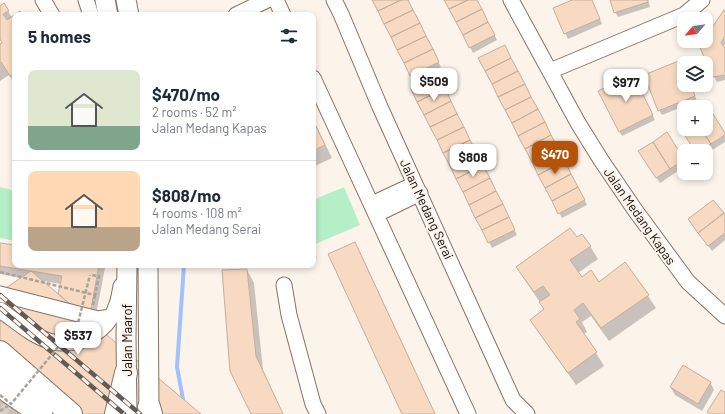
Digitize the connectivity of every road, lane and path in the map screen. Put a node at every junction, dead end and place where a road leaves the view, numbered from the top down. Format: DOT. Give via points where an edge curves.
graph roads {
  1 [pos="43,0"];
  2 [pos="86,0"];
  3 [pos="105,0"];
  4 [pos="126,0"];
  5 [pos="266,0"];
  6 [pos="276,0"];
  7 [pos="334,0"];
  8 [pos="511,0"];
  9 [pos="702,0"];
  10 [pos="50,12"];
  11 [pos="90,12"];
  12 [pos="107,12"];
  13 [pos="128,12"];
  14 [pos="242,12"];
  15 [pos="282,12"];
  16 [pos="550,71"];
  17 [pos="316,84"];
  18 [pos="419,192"];
  19 [pos="376,213"];
  20 [pos="125,268"];
  21 [pos="126,268"];
  22 [pos="148,268"];
  23 [pos="0,272"];
  24 [pos="284,285"];
  25 [pos="0,294"];
  26 [pos="0,310"];
  27 [pos="725,316"];
  28 [pos="111,317"];
  29 [pos="0,352"];
  30 [pos="0,372"];
  31 [pos="126,373"];
  32 [pos="4,392"];
  33 [pos="0,395"];
  34 [pos="0,411"];
  35 [pos="150,412"];
  36 [pos="31,414"];
  37 [pos="41,414"];
  38 [pos="48,414"];
  39 [pos="71,414"];
  40 [pos="116,414"];
  41 [pos="127,414"];
  42 [pos="318,414"];
  43 [pos="468,414"];
  44 [pos="527,414"];
  1 -- 10 [label="street"];
  2 -- 11 [label="street"];
  3 -- 12 [label="main road"];
  4 -- 13 [label="main road"];
  5 -- 14 [label="street"];
  6 -- 15 [label="street"];
  7 -- 18 [label="street, Jalan Medang Serai"];
  8 -- 16 [label="street, Jalan Medang Kapas"];
  9 -- 16 [label="street" via="684,15"];
  16 -- 27 [label="street, Jalan Medang Kapas" via="578,123 635,210 688,282"];
  17 -- 19 [label="street"];
  18 -- 19 [label="street"];
  18 -- 44 [label="street, Jalan Medang Serai" via="513,400"];
  19 -- 43 [label="street"];
  20 -- 28 [label="street" via="117,304"];
  21 -- 31 [label="main road, Jalan Maarof"];
  22 -- 35 [label="main road, Jalan Maarof"];
  23 -- 32 [label="path, bridge" via="95,295 99,276 90,275 78,323"];
  24 -- 42 [label="street" via="289,315"];
  25 -- 28 [label="street" via="98,319"];
  26 -- 28 [label="street" via="50,342 65,343 91,336"];
  29 -- 39 [label="highway"];
  30 -- 38 [label="highway"];
  31 -- 40 [label="highway"];
  31 -- 41 [label="main road, Jalan Maarof"];
  32 -- 33 [label="path, bridge"];
  32 -- 34 [label="path, bridge"];
  32 -- 36 [label="highway"];
  32 -- 37 [label="highway"];
}
